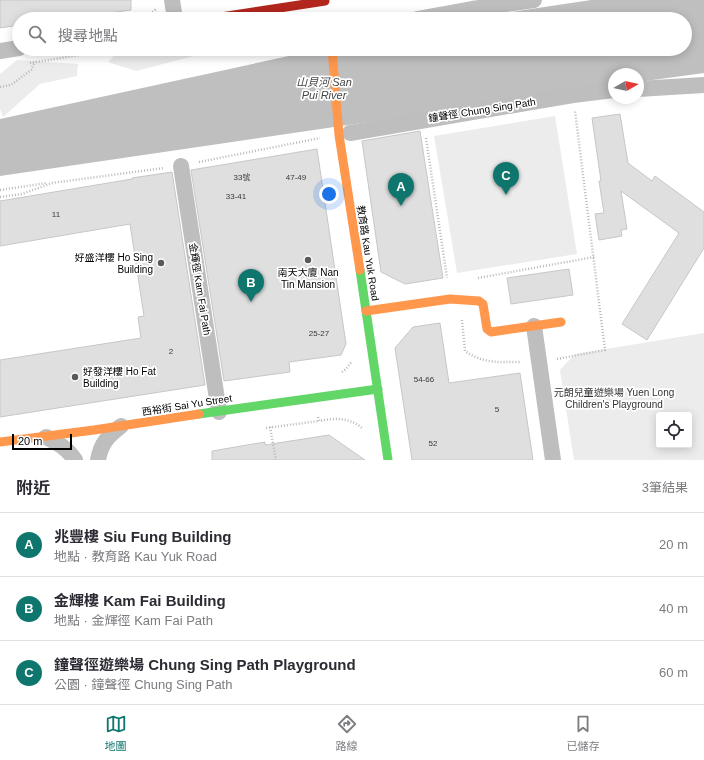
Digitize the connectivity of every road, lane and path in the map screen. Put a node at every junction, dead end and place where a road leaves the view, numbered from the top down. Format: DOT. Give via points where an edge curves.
graph roads {
  1 [pos="172,0"];
  2 [pos="534,0"];
  3 [pos="325,3"];
  4 [pos="158,7"];
  5 [pos="153,12"];
  6 [pos="174,12"];
  7 [pos="259,12"];
  8 [pos="456,12"];
  9 [pos="12,49"];
  10 [pos="0,51"];
  11 [pos="72,56"];
  12 [pos="333,56"];
  13 [pos="35,62"];
  14 [pos="28,64"];
  15 [pos="704,85"];
  16 [pos="0,87"];
  17 [pos="644,88"];
  18 [pos="608,91"];
  19 [pos="573,95"];
  20 [pos="423,120"];
  21 [pos="344,128"];
  22 [pos="325,137"];
  23 [pos="181,166"];
  24 [pos="52,183"];
  25 [pos="0,190"];
  26 [pos="0,197"];
  27 [pos="594,257"];
  28 [pos="476,279"];
  29 [pos="448,285"];
  30 [pos="366,311"];
  31 [pos="561,322"];
  32 [pos="534,326"];
  33 [pos="353,360"];
  34 [pos="539,363"];
  35 [pos="341,372"];
  36 [pos="378,389"];
  37 [pos="316,397"];
  38 [pos="219,412"];
  39 [pos="122,426"];
  40 [pos="270,427"];
  41 [pos="363,430"];
  42 [pos="46,437"];
  43 [pos="0,442"];
  44 [pos="75,460"];
  45 [pos="98,460"];
  46 [pos="276,460"];
  47 [pos="388,460"];
  48 [pos="553,460"];
  1 -- 6 [label="street"];
  2 -- 8 [label="street"];
  3 -- 7 [label="street"];
  4 -- 5 [label="path"];
  9 -- 10 [label="street"];
  11 -- 13 [label="path"];
  12 -- 21 [label="street, 教育路 Kau Yuk Road"];
  13 -- 14 [label="path"];
  13 -- 16 [label="path" via="31,70 11,85"];
  15 -- 17 [label="street"];
  18 -- 19 [label="street, 鐘聲徑 Chung Sing Path"];
  19 -- 20 [label="street, 鐘聲徑 Chung Sing Path"];
  19 -- 27 [label="path"];
  20 -- 21 [label="street, 鐘聲徑 Chung Sing Path"];
  20 -- 29 [label="path"];
  21 -- 30 [label="street, 教育路 Kau Yuk Road" via="340,141"];
  22 -- 23 [label="path"];
  23 -- 24 [label="path"];
  23 -- 38 [label="street, 金輝徑 Kam Fai Path"];
  24 -- 25 [label="path"];
  24 -- 26 [label="path" via="22,194"];
  27 -- 28 [label="path"];
  27 -- 34 [label="path" via="605,350"];
  30 -- 32 [label="street" via="450,299 480,301 490,332"];
  30 -- 36 [label="street, 教育路 Kau Yuk Road"];
  31 -- 32 [label="street"];
  32 -- 34 [label="street"];
  33 -- 35 [label="path" via="346,370"];
  34 -- 48 [label="street"];
  36 -- 37 [label="street, 西裕街 Sai Yu Street"];
  36 -- 47 [label="street, 教育路 Kau Yuk Road"];
  37 -- 38 [label="street, 西裕街 Sai Yu Street"];
  37 -- 41 [label="path" via="319,421 334,418 347,420"];
  38 -- 39 [label="street, 西裕街 Sai Yu Street"];
  39 -- 42 [label="street, 西裕街 Sai Yu Street"];
  39 -- 45 [label="street" via="103,444"];
  40 -- 46 [label="path"];
  42 -- 43 [label="street, 西裕街 Sai Yu Street"];
  42 -- 44 [label="street" via="60,444"];
}
